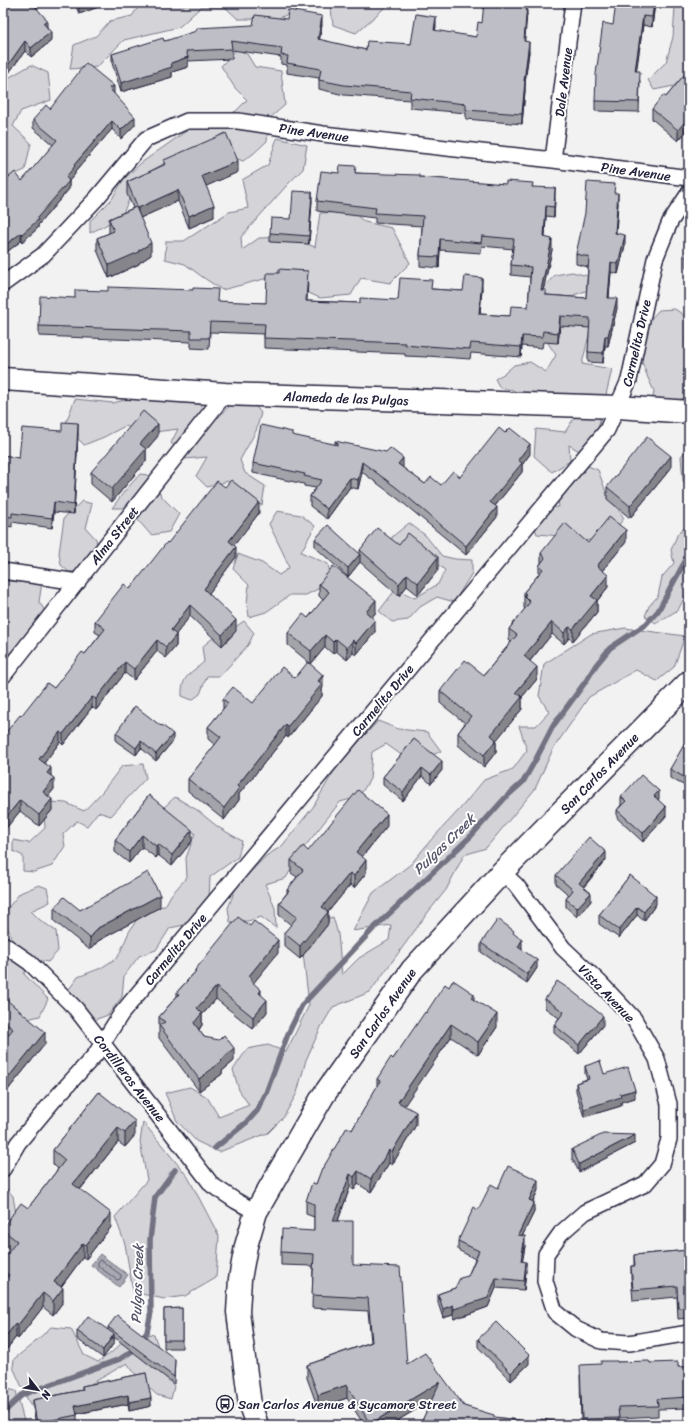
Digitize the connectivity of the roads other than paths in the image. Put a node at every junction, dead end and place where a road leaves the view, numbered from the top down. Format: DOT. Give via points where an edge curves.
graph roads {
  1 [pos="572,3"];
  2 [pos="552,160"];
  3 [pos="689,178"];
  4 [pos="689,193"];
  5 [pos="3,284"];
  6 [pos="3,379"];
  7 [pos="225,394"];
  8 [pos="618,407"];
  9 [pos="689,412"];
  10 [pos="3,571"];
  11 [pos="78,582"];
  12 [pos="3,676"];
  13 [pos="689,682"];
  14 [pos="502,872"];
  15 [pos="3,944"];
  16 [pos="103,1043"];
  17 [pos="3,1169"];
  18 [pos="256,1212"];
  19 [pos="689,1333"];
  20 [pos="257,1425"];
  1 -- 2 [label="street, Dale Avenue"];
  2 -- 3 [label="street, Pine Avenue"];
  2 -- 5 [label="street, Pine Avenue" via="323,134 238,120 187,121 146,139 96,199 43,255"];
  4 -- 8 [label="street, Carmelita Drive" via="670,222 655,259 629,380"];
  6 -- 7 [label="main road, Alameda de las Pulgas"];
  7 -- 8 [label="main road, Alameda de las Pulgas"];
  7 -- 11 [label="street, Alma Street"];
  8 -- 9 [label="main road, Alameda de las Pulgas"];
  8 -- 16 [label="street, Carmelita Drive" via="607,430 121,1014"];
  10 -- 11 [label="street"];
  11 -- 12 [label="street, Alma Street"];
  13 -- 14 [label="main road, San Carlos Avenue"];
  14 -- 18 [label="main road, San Carlos Avenue" via="412,970 323,1096"];
  14 -- 19 [label="street, Vista Avenue" via="516,885 563,948 634,1019 657,1059 669,1104 669,1139 662,1164 645,1184 585,1212 561,1233 546,1254 545,1282 555,1312 576,1329 601,1342 629,1343"];
  15 -- 16 [label="street, Cordilleras Avenue" via="29,962 76,1009"];
  16 -- 17 [label="street, Carmelita Drive" via="96,1055 18,1143"];
  16 -- 18 [label="street, Cordilleras Avenue" via="212,1185"];
  18 -- 20 [label="main road, San Carlos Avenue" via="240,1279 238,1312 250,1405"];
}
